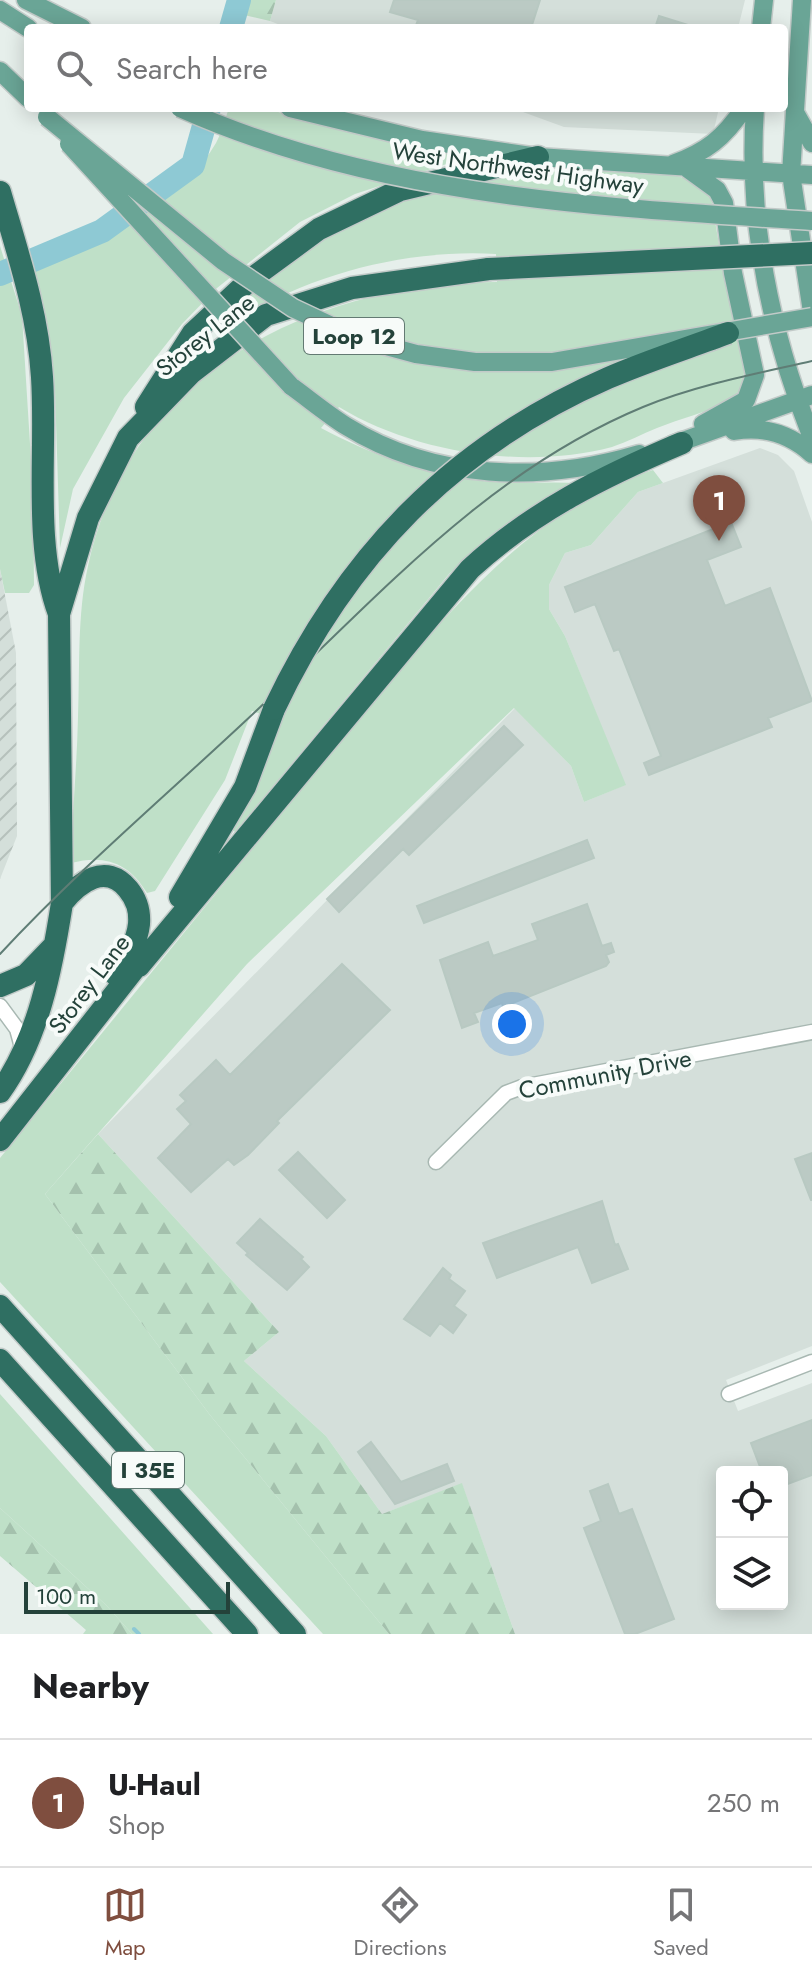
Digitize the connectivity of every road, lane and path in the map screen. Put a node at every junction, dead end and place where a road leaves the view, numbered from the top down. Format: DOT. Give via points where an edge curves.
graph roads {
  1 [pos="26,0"];
  2 [pos="764,0"];
  3 [pos="801,2"];
  4 [pos="0,10"];
  5 [pos="74,24"];
  6 [pos="761,24"];
  7 [pos="24,25"];
  8 [pos="0,71"];
  9 [pos="24,94"];
  10 [pos="794,108"];
  11 [pos="43,112"];
  12 [pos="190,112"];
  13 [pos="306,112"];
  14 [pos="741,112"];
  15 [pos="755,112"];
  16 [pos="812,143"];
  17 [pos="538,157"];
  18 [pos="676,167"];
  19 [pos="753,171"];
  20 [pos="791,174"];
  21 [pos="812,175"];
  22 [pos="0,192"];
  23 [pos="812,221"];
  24 [pos="812,253"];
  25 [pos="812,314"];
  26 [pos="728,333"];
  27 [pos="805,398"];
  28 [pos="128,438"];
  29 [pos="812,438"];
  30 [pos="687,441"];
  31 [pos="639,454"];
  32 [pos="812,454"];
  33 [pos="59,614"];
  34 [pos="62,903"];
  35 [pos="56,944"];
  36 [pos="139,966"];
  37 [pos="0,986"];
  38 [pos="0,1006"];
  39 [pos="808,1035"];
  40 [pos="75,1045"];
  41 [pos="24,1054"];
  42 [pos="0,1092"];
  43 [pos="0,1140"];
  44 [pos="436,1162"];
  45 [pos="0,1306"];
  46 [pos="0,1360"];
  47 [pos="812,1362"];
  48 [pos="729,1394"];
  49 [pos="247,1634"];
  50 [pos="295,1634"];
  1 -- 5 [label="main road"];
  2 -- 6 [label="main road"];
  3 -- 10 [label="main road"];
  4 -- 7 [label="main road"];
  8 -- 9 [label="main road"];
  10 -- 16 [label="main road"];
  10 -- 20 [label="main road"];
  11 -- 26 [label="main road, Loop 12, bridge" via="223,261 293,308 357,338 445,359 515,363 552,362"];
  11 -- 31 [label="main road, bridge" via="97,178 291,386 347,427 419,458 503,475 587,468"];
  12 -- 23 [label="main road, West Northwest Highway, bridge" via="364,170 453,188 589,205"];
  13 -- 17 [label="main road" via="422,140"];
  14 -- 18 [label="main road" via="718,142"];
  15 -- 19 [label="main road"];
  17 -- 18 [label="main road"];
  17 -- 28 [label="highway" via="400,190 319,229 251,279 193,333"];
  18 -- 19 [label="main road"];
  18 -- 31 [label="main road" via="717,190 724,203 755,375 746,400 733,410"];
  19 -- 20 [label="main road"];
  19 -- 27 [label="main road" via="769,295"];
  20 -- 21 [label="main road"];
  20 -- 25 [label="main road"];
  22 -- 33 [label="highway" via="32,302 42,380 46,549"];
  24 -- 28 [label="highway, Storey Lane, bridge" via="489,269 352,288 266,315 191,373"];
  25 -- 26 [label="main road, Loop 12, bridge"];
  26 -- 36 [label="highway, Storey Lane, bridge" via="558,403 480,452 420,500 362,562 328,608 274,709 245,787"];
  27 -- 29 [label="main road"];
  27 -- 30 [label="main road"];
  28 -- 33 [label="highway, Storey Lane" via="88,518"];
  30 -- 31 [label="main road"];
  30 -- 32 [label="main road" via="750,428 789,438"];
  30 -- 36 [label="highway" via="580,489 498,543 470,569"];
  33 -- 34 [label="highway, Storey Lane"];
  34 -- 35 [label="highway, Storey Lane"];
  34 -- 40 [label="highway" via="74,888 102,874 121,881 138,903 136,939"];
  35 -- 37 [label="highway" via="26,975"];
  35 -- 41 [label="highway, Storey Lane"];
  36 -- 40 [label="highway, Storey Lane"];
  38 -- 41 [label="street" via="17,1029"];
  39 -- 44 [label="street, Community Drive" via="522,1087 506,1093"];
  40 -- 43 [label="highway, Storey Lane"];
  41 -- 42 [label="highway, Storey Lane"];
  45 -- 50 [label="highway, I 35E"];
  46 -- 49 [label="highway, I 35E"];
  47 -- 48 [label="street"];
}
